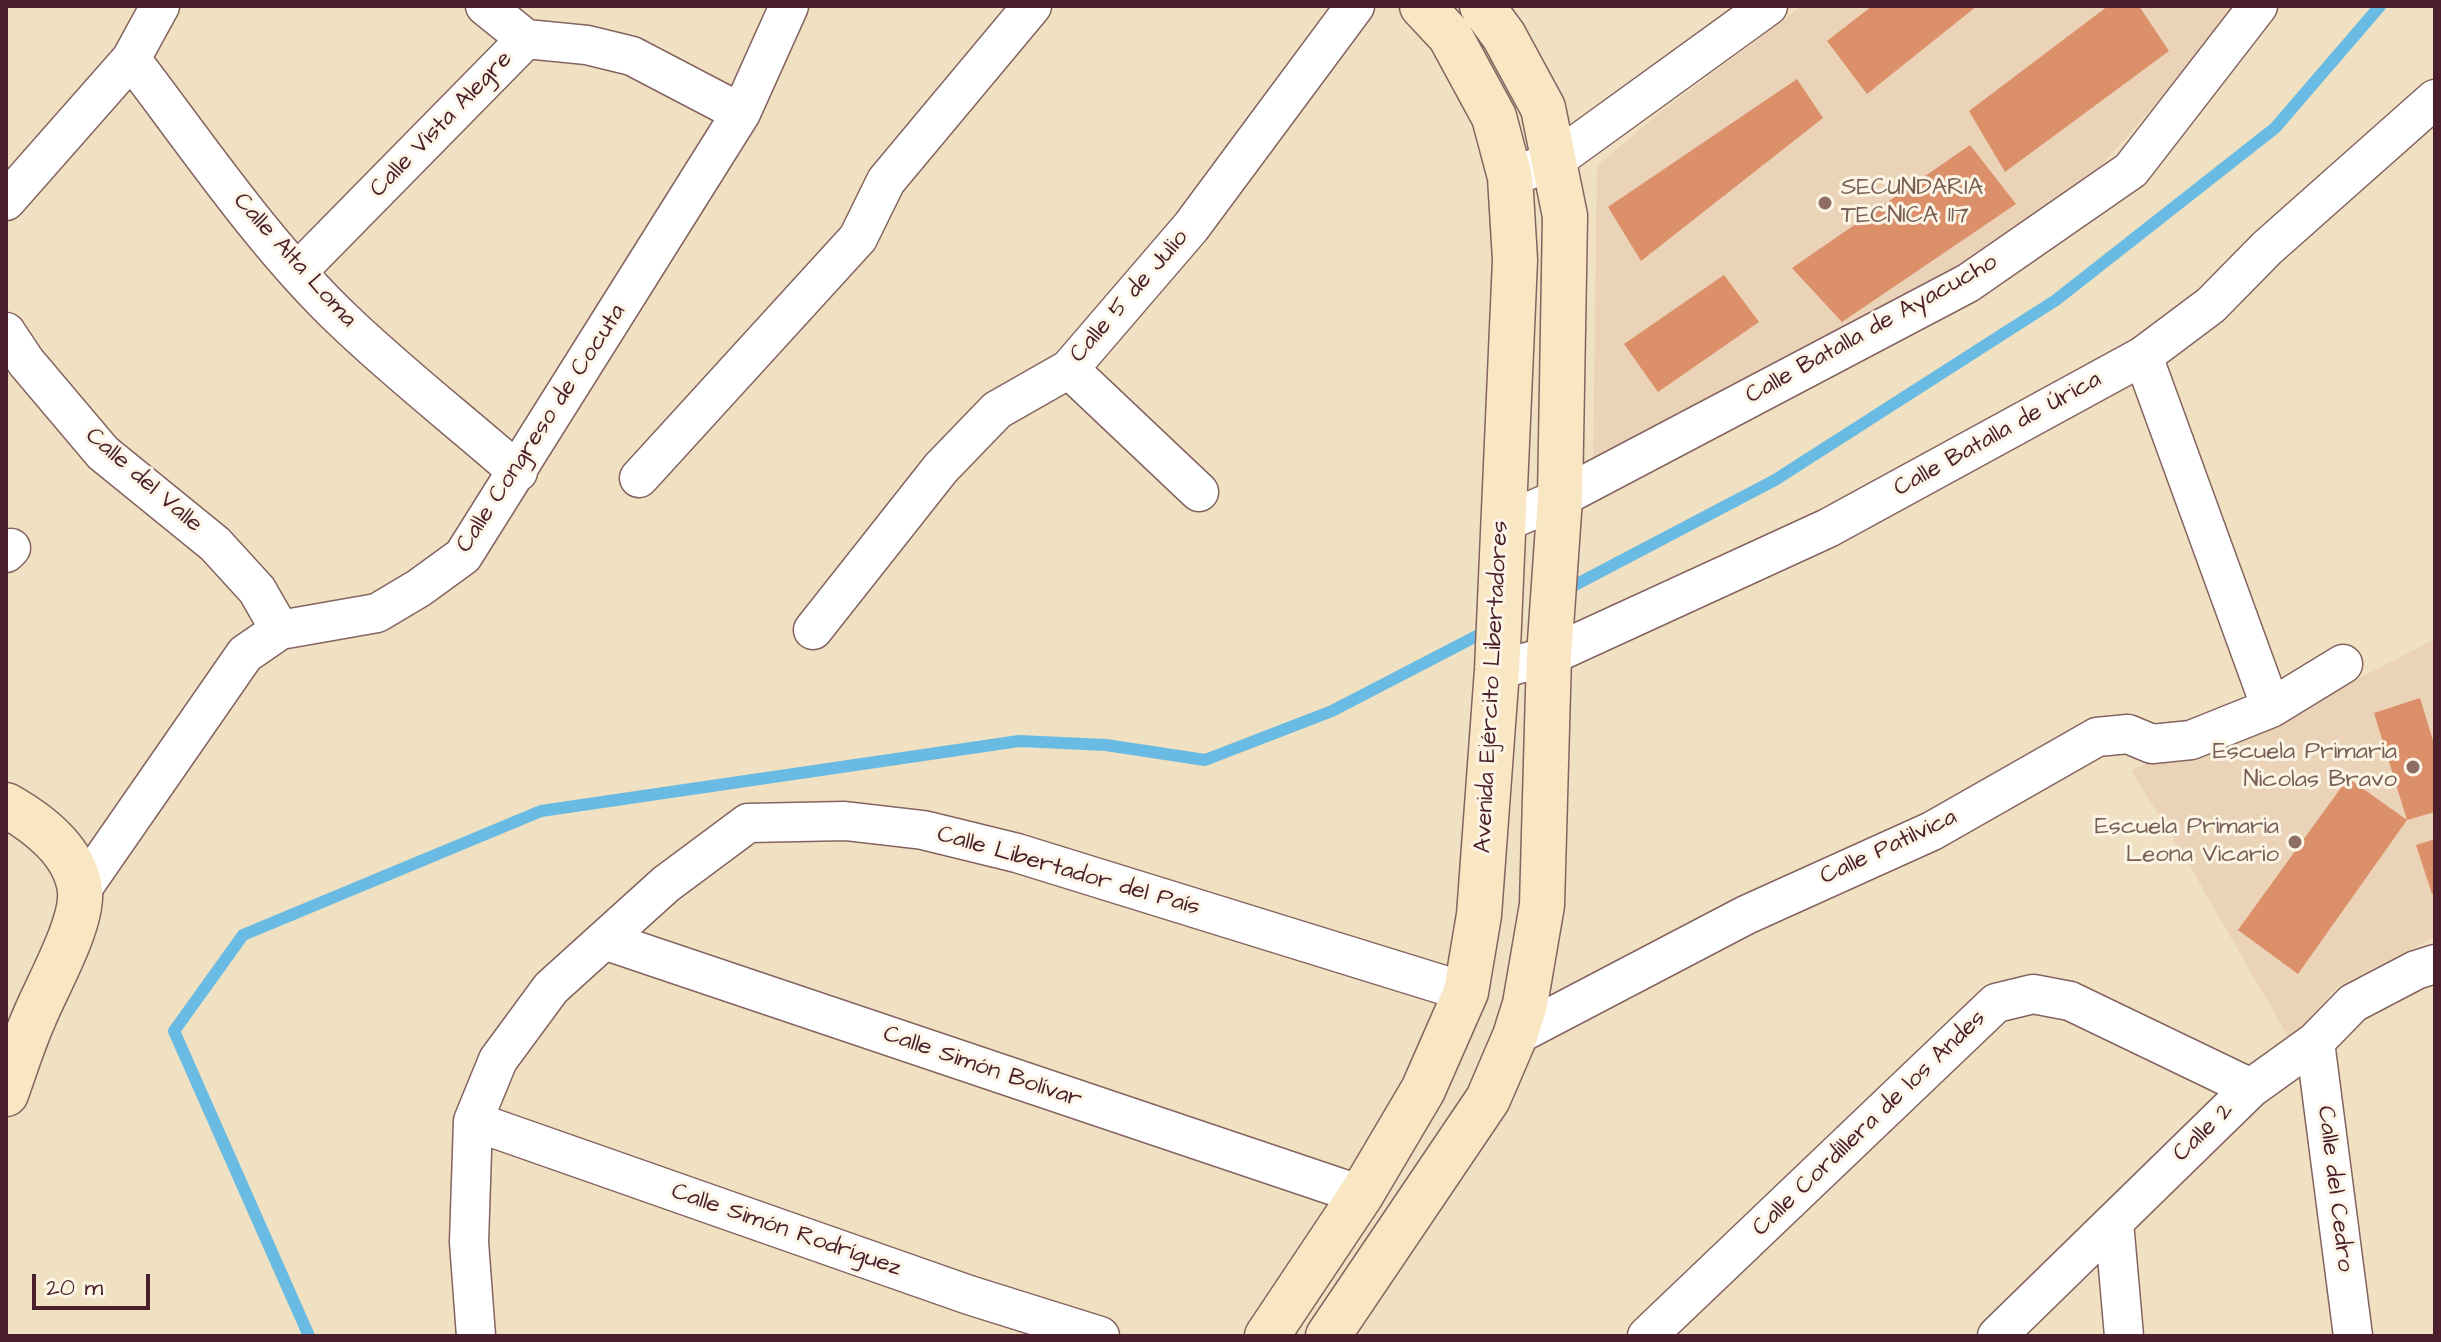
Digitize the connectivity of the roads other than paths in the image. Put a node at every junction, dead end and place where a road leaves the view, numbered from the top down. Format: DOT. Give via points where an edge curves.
graph roads {
  1 [pos="160,6"];
  2 [pos="485,6"];
  3 [pos="789,6"];
  4 [pos="1032,6"];
  5 [pos="1355,6"];
  6 [pos="1422,6"];
  7 [pos="1482,6"];
  8 [pos="1768,6"];
  9 [pos="2258,6"];
  10 [pos="526,39"];
  11 [pos="131,59"];
  12 [pos="2435,99"];
  13 [pos="741,113"];
  14 [pos="1554,161"];
  15 [pos="1510,177"];
  16 [pos="6,201"];
  17 [pos="297,272"];
  18 [pos="6,332"];
  19 [pos="2143,356"];
  20 [pos="1069,369"];
  21 [pos="518,472"];
  22 [pos="639,478"];
  23 [pos="1199,492"];
  24 [pos="1560,498"];
  25 [pos="1503,523"];
  26 [pos="280,630"];
  27 [pos="813,630"];
  28 [pos="1549,656"];
  29 [pos="2343,664"];
  30 [pos="1497,670"];
  31 [pos="2271,708"];
  32 [pos="6,805"];
  33 [pos="80,892"];
  34 [pos="604,940"];
  35 [pos="2435,964"];
  36 [pos="1466,992"];
  37 [pos="1515,1036"];
  38 [pos="2315,1042"];
  39 [pos="2251,1088"];
  40 [pos="6,1094"];
  41 [pos="473,1121"];
  42 [pos="1361,1195"];
  43 [pos="2114,1222"];
  44 [pos="476,1336"];
  45 [pos="1100,1336"];
  46 [pos="1267,1336"];
  47 [pos="1328,1336"];
  48 [pos="1647,1336"];
  49 [pos="1997,1336"];
  50 [pos="2124,1336"];
  51 [pos="2353,1336"];
  1 -- 11 [label="street"];
  2 -- 10 [label="street"];
  3 -- 13 [label="street, Calle Congreso de Cocuta"];
  4 -- 22 [label="street" via="886,181 858,238"];
  5 -- 20 [label="street, Calle 5 de Julio" via="1191,227"];
  6 -- 15 [label="main road, Avenida Ejército Libertadores" via="1450,36 1494,117"];
  7 -- 14 [label="main road" via="1543,108"];
  8 -- 14 [label="street"];
  9 -- 24 [label="street, Calle Batalla de Ayacucho" via="2131,170 1968,283"];
  10 -- 13 [label="street, Calle Vista Alegre" via="632,56"];
  10 -- 17 [label="street, Calle Vista Alegre"];
  11 -- 16 [label="street"];
  11 -- 17 [label="street, Calle Alta Loma"];
  12 -- 19 [label="street, Calle Batalla de Úrica" via="2267,248 2211,305"];
  13 -- 21 [label="street, Calle Congreso de Cocuta"];
  14 -- 15 [label="street"];
  14 -- 24 [label="main road" via="1565,216"];
  15 -- 25 [label="main road, Avenida Ejército Libertadores" via="1515,260"];
  17 -- 21 [label="street, Calle Alta Loma" via="343,320"];
  18 -- 26 [label="street, Calle del Valle" via="103,453 226,555 257,590"];
  19 -- 28 [label="street, Calle Batalla de Úrica" via="1828,528"];
  19 -- 31 [label="street"];
  20 -- 23 [label="street"];
  20 -- 27 [label="street, Calle 5 de Julio" via="997,410 941,468"];
  21 -- 26 [label="street, Calle Congreso de Cocuta" via="463,556 419,588 377,613"];
  24 -- 25 [label="street, Calle Batalla de Ayacucho"];
  24 -- 28 [label="main road"];
  25 -- 30 [label="main road, Avenida Ejército Libertadores"];
  26 -- 33 [label="street, Calle Congreso de Cocuta" via="245,654"];
  28 -- 30 [label="street, Calle Batalla de Úrica"];
  28 -- 37 [label="main road" via="1542,905"];
  29 -- 31 [label="street, Calle Patilvica"];
  30 -- 36 [label="main road, Avenida Ejército Libertadores" via="1479,915"];
  31 -- 37 [label="street, Calle Patilvica" via="2191,740 2152,744 2128,734 2097,737 1932,831 1746,915"];
  32 -- 33 [label="main road" via="41,828 72,863"];
  33 -- 40 [label="main road" via="75,922"];
  34 -- 36 [label="street, Calle Libertador del País" via="666,884 748,823 845,821 923,830 1017,853"];
  34 -- 41 [label="street, Calle Libertador del País" via="551,988 498,1060"];
  34 -- 42 [label="street, Calle Simón Bolívar"];
  35 -- 38 [label="street, Calle 2" via="2353,1003"];
  36 -- 42 [label="main road, Avenida Ejército Libertadores" via="1423,1090"];
  37 -- 47 [label="main road" via="1488,1099"];
  38 -- 39 [label="street, Calle 2"];
  38 -- 51 [label="street, Calle del Cedro"];
  39 -- 43 [label="street, Calle 2"];
  39 -- 48 [label="street, Calle Cordillera de los Andes" via="2070,1001 2033,994 1996,1003"];
  41 -- 44 [label="street" via="469,1242"];
  41 -- 45 [label="street, Calle Simón Rodríguez"];
  42 -- 46 [label="main road, Avenida Ejército Libertadores"];
  43 -- 49 [label="street, Calle 2"];
  43 -- 50 [label="street"];
}
